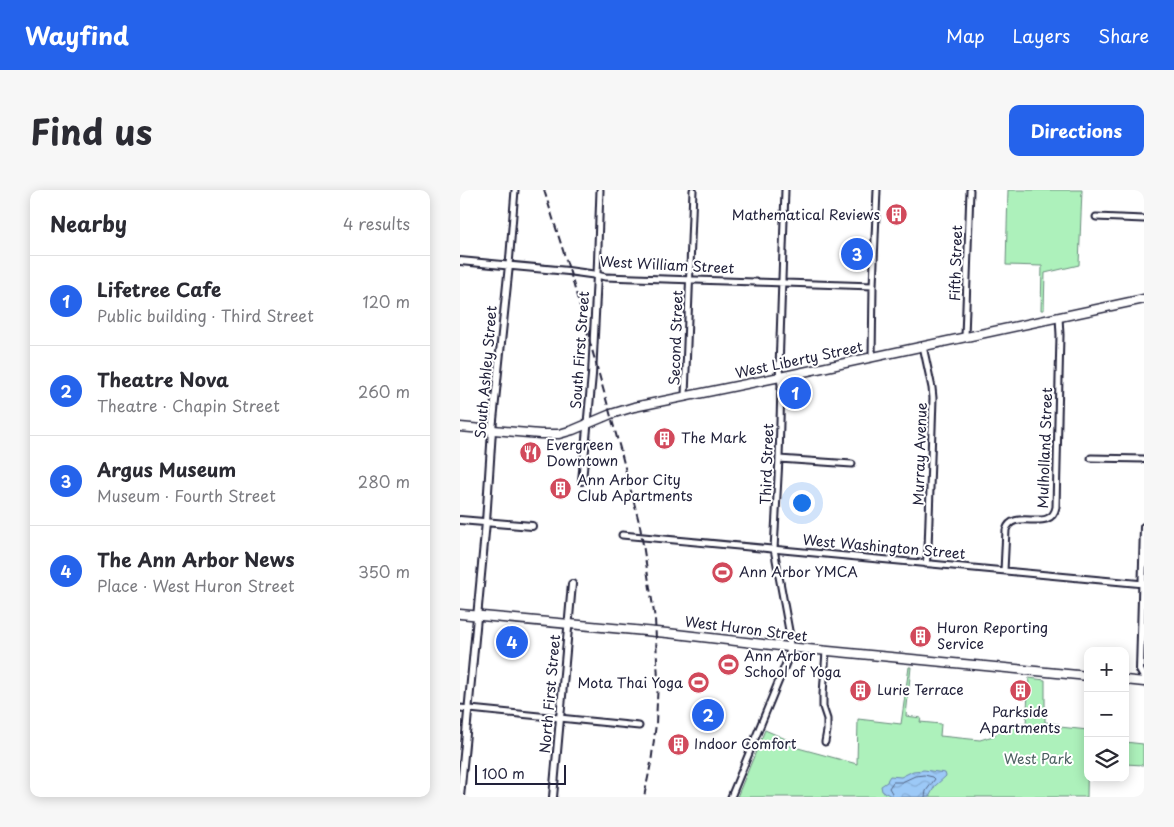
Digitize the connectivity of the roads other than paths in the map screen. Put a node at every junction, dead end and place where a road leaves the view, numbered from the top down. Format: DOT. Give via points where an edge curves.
graph roads {
  1 [pos="515,190"];
  2 [pos="600,190"];
  3 [pos="693,190"];
  4 [pos="785,190"];
  5 [pos="877,190"];
  6 [pos="970,190"];
  7 [pos="1096,217"];
  8 [pos="1144,219"];
  9 [pos="460,261"];
  10 [pos="509,265"];
  11 [pos="597,275"];
  12 [pos="689,279"];
  13 [pos="782,282"];
  14 [pos="873,286"];
  15 [pos="1144,299"];
  16 [pos="1059,318"];
  17 [pos="965,337"];
  18 [pos="923,346"];
  19 [pos="872,357"];
  20 [pos="780,377"];
  21 [pos="685,396"];
  22 [pos="588,424"];
  23 [pos="460,427"];
  24 [pos="492,430"];
  25 [pos="1091,458"];
  26 [pos="779,459"];
  27 [pos="1144,460"];
  28 [pos="852,464"];
  29 [pos="582,481"];
  30 [pos="460,520"];
  31 [pos="486,522"];
  32 [pos="532,526"];
  33 [pos="1144,527"];
  34 [pos="622,535"];
  35 [pos="774,549"];
  36 [pos="926,564"];
  37 [pos="1004,571"];
  38 [pos="572,584"];
  39 [pos="1143,584"];
  40 [pos="460,614"];
  41 [pos="477,616"];
  42 [pos="568,624"];
  43 [pos="790,647"];
  44 [pos="826,651"];
  45 [pos="1084,676"];
  46 [pos="1144,677"];
  47 [pos="1129,680"];
  48 [pos="1144,682"];
  49 [pos="460,708"];
  50 [pos="469,708"];
  51 [pos="560,717"];
  52 [pos="639,726"];
  53 [pos="825,742"];
  54 [pos="460,797"];
  55 [pos="553,797"];
  56 [pos="731,797"];
  1 -- 10 [label="street, South Ashley Street"];
  2 -- 11 [label="street, South First Street"];
  3 -- 12 [label="street, Second Street"];
  4 -- 13 [label="street, Third Street"];
  5 -- 14 [label="street"];
  6 -- 17 [label="street, Fifth Street"];
  7 -- 8 [label="street"];
  9 -- 10 [label="street, West William Street"];
  10 -- 11 [label="street, West William Street"];
  10 -- 24 [label="street, South Ashley Street"];
  11 -- 12 [label="street, West William Street"];
  11 -- 22 [label="street, South First Street"];
  12 -- 13 [label="street, West William Street"];
  12 -- 21 [label="street, Second Street"];
  13 -- 14 [label="street, West William Street"];
  13 -- 20 [label="street, Third Street"];
  14 -- 19 [label="street"];
  15 -- 16 [label="main road, West Liberty Street"];
  16 -- 17 [label="main road, West Liberty Street"];
  16 -- 37 [label="street, Mulholland Street" via="1055,514 1047,520 1010,522 1006,530"];
  17 -- 18 [label="main road, West Liberty Street"];
  18 -- 19 [label="main road, West Liberty Street"];
  18 -- 36 [label="street, Murray Avenue" via="933,398"];
  19 -- 20 [label="main road, West Liberty Street"];
  20 -- 21 [label="main road, West Liberty Street"];
  20 -- 26 [label="street, Third Street"];
  21 -- 22 [label="main road, West Liberty Street" via="630,408"];
  22 -- 24 [label="main road, West Liberty Street" via="551,435"];
  22 -- 29 [label="street, South First Street"];
  23 -- 24 [label="main road, West Liberty Street"];
  24 -- 31 [label="street, South Ashley Street"];
  25 -- 27 [label="street"];
  26 -- 28 [label="street"];
  26 -- 35 [label="street, Third Street"];
  30 -- 31 [label="street"];
  31 -- 32 [label="street"];
  31 -- 41 [label="street, South Ashley Street"];
  33 -- 39 [label="street"];
  34 -- 35 [label="street, West Washington Street"];
  35 -- 36 [label="street, West Washington Street"];
  35 -- 43 [label="street, Third Street"];
  36 -- 37 [label="street, West Washington Street"];
  37 -- 39 [label="street, West Washington Street"];
  38 -- 42 [label="street"];
  39 -- 46 [label="street" via="1140,670"];
  40 -- 41 [label="main road, West Huron Street"];
  41 -- 42 [label="main road, West Huron Street"];
  41 -- 50 [label="street, South Ashley Street"];
  42 -- 43 [label="main road, West Huron Street"];
  42 -- 51 [label="street, North First Street"];
  43 -- 44 [label="main road, West Huron Street"];
  43 -- 56 [label="street"];
  44 -- 45 [label="main road, West Huron Street"];
  44 -- 53 [label="street" via="823,692"];
  47 -- 48 [label="main road"];
  49 -- 50 [label="street"];
  50 -- 51 [label="street"];
  50 -- 54 [label="street, South Ashley Street"];
  51 -- 52 [label="street"];
  51 -- 55 [label="street, North First Street"];
}
